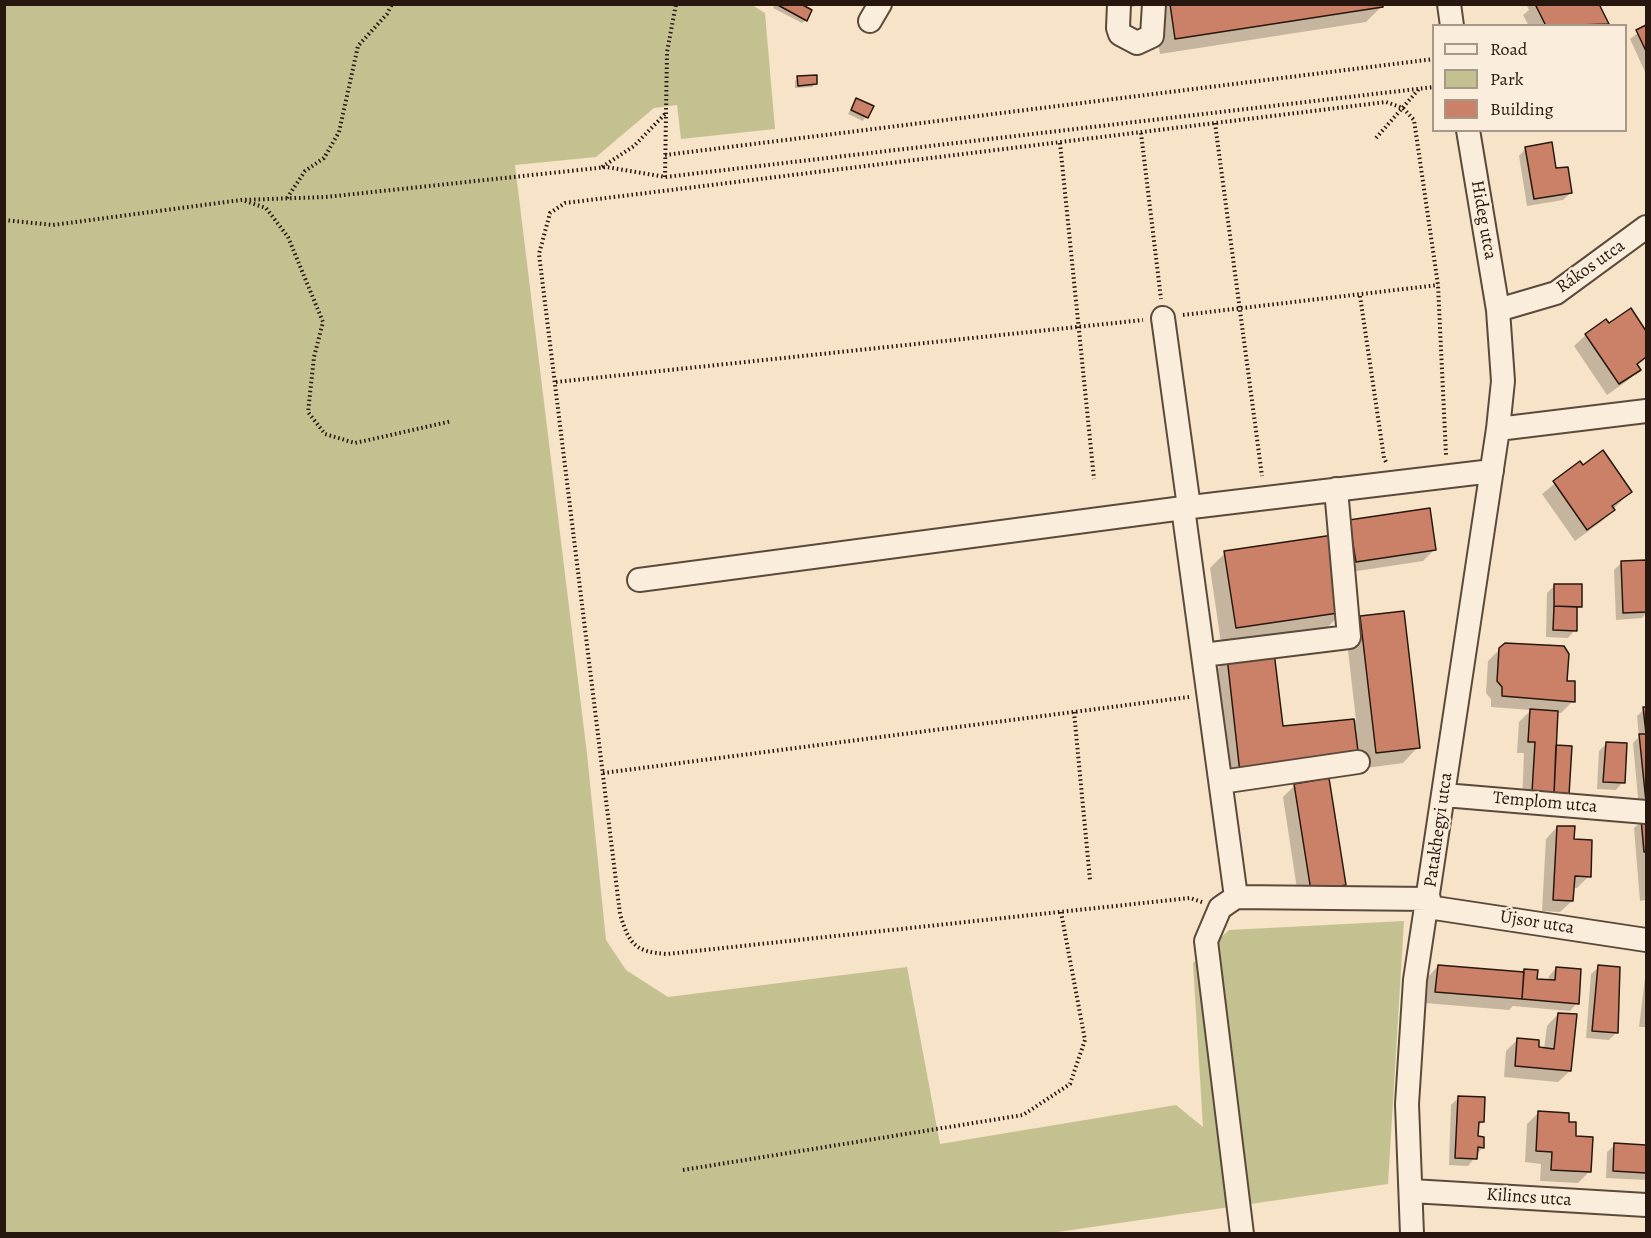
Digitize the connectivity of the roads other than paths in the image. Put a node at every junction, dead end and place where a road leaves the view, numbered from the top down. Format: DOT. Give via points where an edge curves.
graph roads {
  1 [pos="1119,4"];
  2 [pos="1154,4"];
  3 [pos="1449,4"];
  4 [pos="1452,24"];
  5 [pos="1468,132"];
  6 [pos="1647,227"];
  7 [pos="1498,310"];
  8 [pos="1163,318"];
  9 [pos="1647,411"];
  10 [pos="1498,429"];
  11 [pos="1492,471"];
  12 [pos="1336,489"];
  13 [pos="1186,508"];
  14 [pos="639,580"];
  15 [pos="1203,655"];
  16 [pos="1358,762"];
  17 [pos="1221,782"];
  18 [pos="1444,795"];
  19 [pos="1647,812"];
  20 [pos="1228,903"];
  21 [pos="1429,903"];
  22 [pos="1647,940"];
  23 [pos="1412,1191"];
  24 [pos="1647,1206"];
  25 [pos="1242,1233"];
  26 [pos="1412,1233"];
  1 -- 2 [label="street" via="1120,34 1137,43 1152,36"];
  3 -- 4 [label="street"];
  5 -- 7 [label="street, Hideg utca"];
  6 -- 7 [label="street, Rákos utca" via="1556,293"];
  7 -- 10 [label="street, Patakhegyi utca" via="1503,381"];
  8 -- 13 [label="street"];
  9 -- 10 [label="street"];
  10 -- 11 [label="street, Patakhegyi utca"];
  11 -- 12 [label="street"];
  11 -- 18 [label="street, Patakhegyi utca"];
  12 -- 13 [label="street"];
  12 -- 15 [label="street" via="1349,637"];
  13 -- 14 [label="street"];
  13 -- 15 [label="street"];
  15 -- 17 [label="street"];
  16 -- 17 [label="street"];
  17 -- 20 [label="street"];
  18 -- 19 [label="street, Templom utca"];
  18 -- 21 [label="street, Patakhegyi utca"];
  20 -- 21 [label="street, Újsor utca"];
  20 -- 25 [label="street" via="1206,941"];
  21 -- 22 [label="street, Újsor utca"];
  21 -- 23 [label="street, Patakhegyi utca" via="1415,980 1407,1063"];
  23 -- 24 [label="street, Kilincs utca"];
  23 -- 26 [label="street, Patakhegyi utca"];
}
